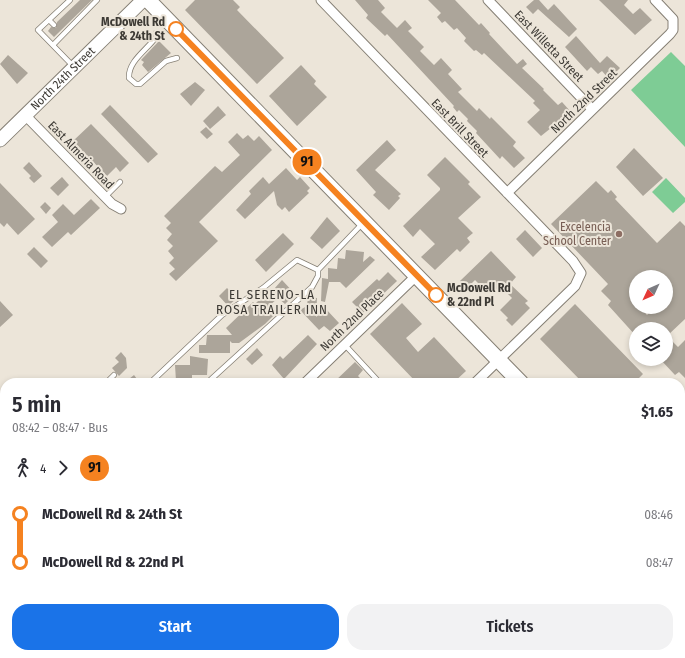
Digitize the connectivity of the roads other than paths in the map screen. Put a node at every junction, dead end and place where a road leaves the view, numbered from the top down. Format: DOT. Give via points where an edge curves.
graph roads {
  1 [pos="69,0"];
  2 [pos="98,0"];
  3 [pos="143,0"];
  4 [pos="148,0"];
  5 [pos="321,0"];
  6 [pos="488,0"];
  7 [pos="655,0"];
  8 [pos="74,6"];
  9 [pos="63,7"];
  10 [pos="67,12"];
  11 [pos="56,13"];
  12 [pos="61,18"];
  13 [pos="49,20"];
  14 [pos="54,25"];
  15 [pos="156,33"];
  16 [pos="53,45"];
  17 [pos="177,58"];
  18 [pos="74,67"];
  19 [pos="592,109"];
  20 [pos="25,115"];
  21 [pos="0,140"];
  22 [pos="120,182"];
  23 [pos="507,193"];
  24 [pos="105,197"];
  25 [pos="121,209"];
  26 [pos="364,221"];
  27 [pos="318,270"];
  28 [pos="417,275"];
  29 [pos="344,345"];
  30 [pos="499,360"];
  31 [pos="114,375"];
  32 [pos="111,378"];
  33 [pos="155,378"];
  34 [pos="212,378"];
  35 [pos="309,378"];
  36 [pos="375,378"];
  37 [pos="480,378"];
  38 [pos="516,378"];
  1 -- 8 [label="lane"];
  1 -- 9 [label="lane"];
  2 -- 16 [label="lane" via="75,20"];
  3 -- 18 [label="main road, North 24th Street"];
  4 -- 26 [label="main road"];
  5 -- 23 [label="street, East Brill Street"];
  6 -- 19 [label="street, East Willetta Street"];
  7 -- 19 [label="street, North 22nd Street" via="672,19 674,24 670,34"];
  9 -- 10 [label="lane"];
  9 -- 11 [label="lane"];
  11 -- 12 [label="lane"];
  11 -- 13 [label="lane"];
  13 -- 14 [label="lane"];
  13 -- 16 [label="lane" via="38,30"];
  15 -- 17 [label="lane" via="148,48 132,63 129,78 140,84 166,62"];
  16 -- 18 [label="lane"];
  18 -- 20 [label="main road, North 24th Street"];
  19 -- 23 [label="street, North 22nd Street"];
  20 -- 21 [label="main road, North 24th Street"];
  20 -- 24 [label="street, East Almeria Road"];
  22 -- 24 [label="lane"];
  23 -- 30 [label="street, East Brill Street" via="573,261 580,273 575,286"];
  24 -- 25 [label="street, East Almeria Road"];
  26 -- 27 [label="lane"];
  26 -- 28 [label="main road"];
  27 -- 33 [label="lane" via="297,260 263,288 222,315"];
  27 -- 34 [label="lane" via="312,287"];
  28 -- 29 [label="street, North 22nd Place"];
  28 -- 30 [label="main road"];
  29 -- 35 [label="street, North 22nd Place"];
  29 -- 36 [label="lane"];
  30 -- 37 [label="street"];
  30 -- 38 [label="main road"];
  31 -- 32 [label="lane"];
}
